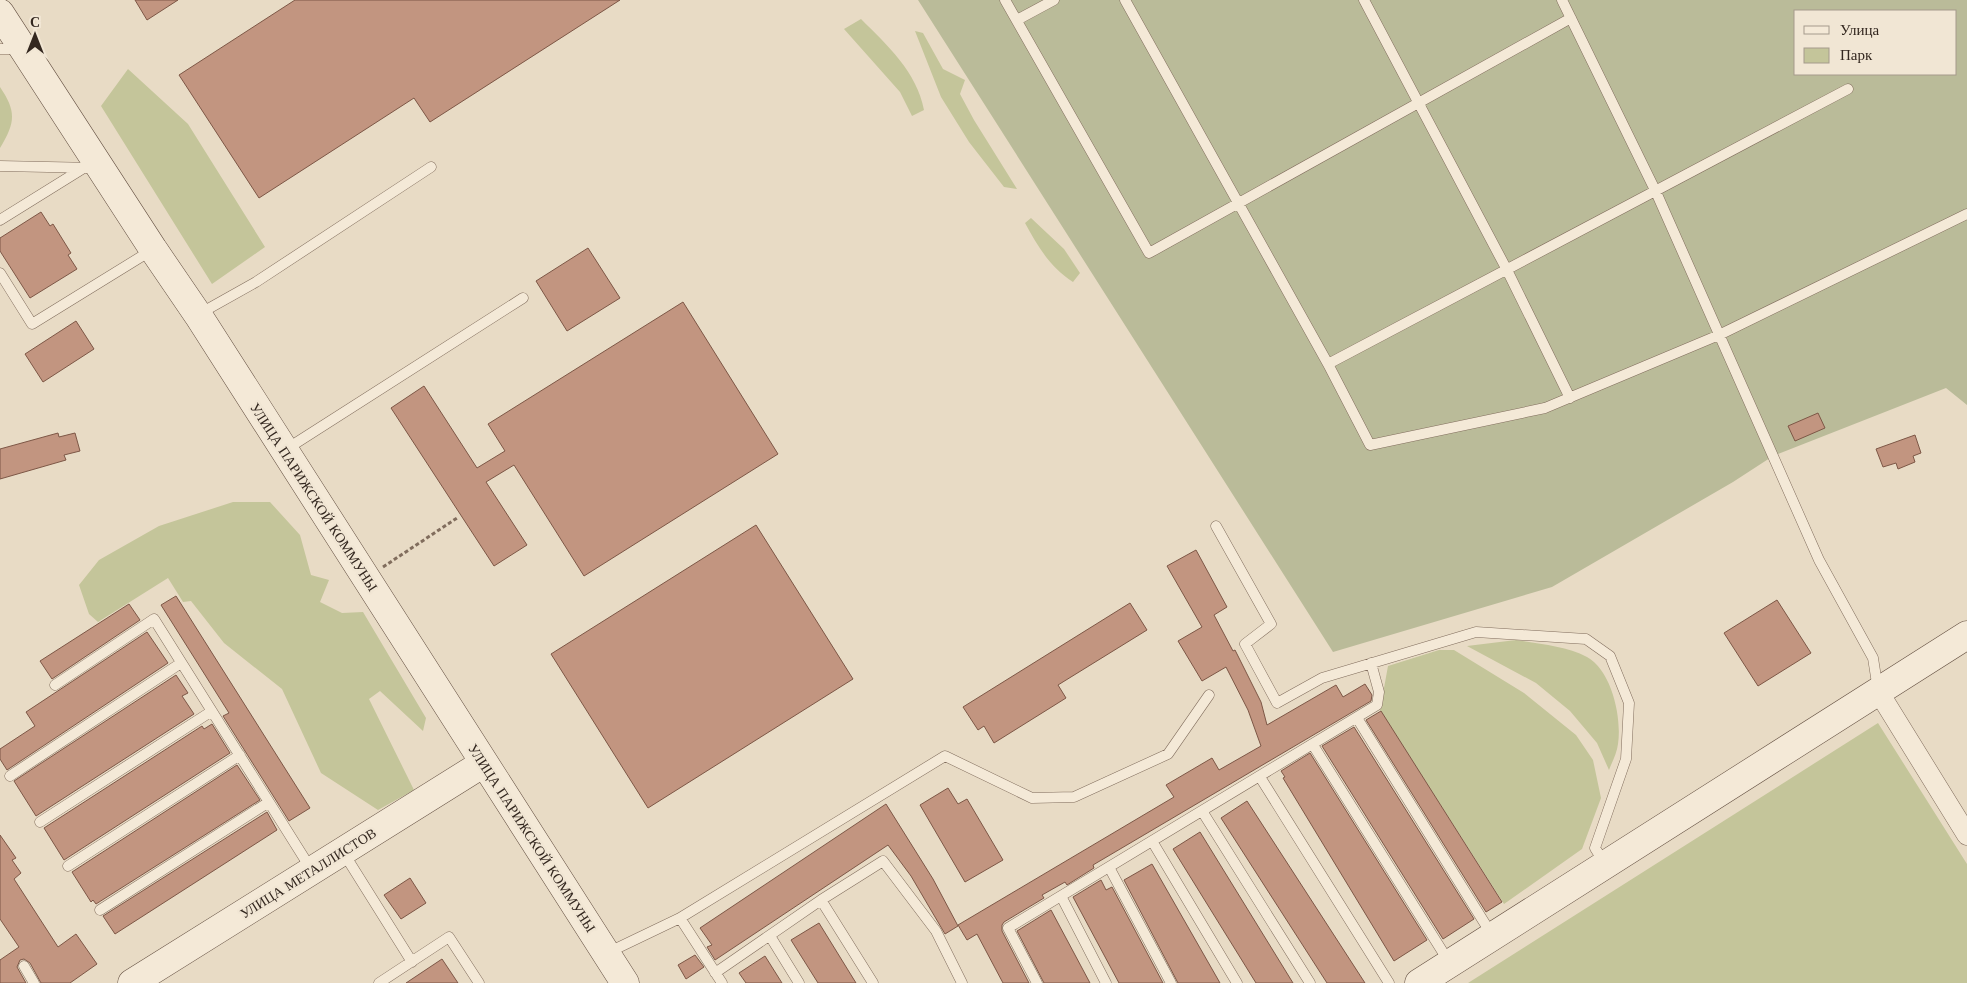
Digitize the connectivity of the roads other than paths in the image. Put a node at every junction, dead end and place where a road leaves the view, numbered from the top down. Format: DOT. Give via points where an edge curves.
graph roads {
  1 [pos="1005,0"];
  2 [pos="1054,0"];
  3 [pos="1125,0"];
  4 [pos="1364,0"];
  5 [pos="1562,0"];
  6 [pos="0,13"];
  7 [pos="1571,18"];
  8 [pos="1017,20"];
  9 [pos="12,49"];
  10 [pos="1848,89"];
  11 [pos="1418,103"];
  12 [pos="0,166"];
  13 [pos="431,167"];
  14 [pos="92,168"];
  15 [pos="1656,192"];
  16 [pos="1238,203"];
  17 [pos="1967,214"];
  18 [pos="0,220"];
  19 [pos="153,249"];
  20 [pos="1507,270"];
  21 [pos="0,273"];
  22 [pos="523,298"];
  23 [pos="198,315"];
  24 [pos="1719,336"];
  25 [pos="1328,364"];
  26 [pos="1570,398"];
  27 [pos="284,451"];
  28 [pos="1216,526"];
  29 [pos="1967,635"];
  30 [pos="182,663"];
  31 [pos="1370,663"];
  32 [pos="55,685"];
  33 [pos="1878,691"];
  34 [pos="1209,695"];
  35 [pos="212,711"];
  36 [pos="1357,718"];
  37 [pos="1313,744"];
  38 [pos="240,755"];
  39 [pos="484,763"];
  40 [pos="10,776"];
  41 [pos="1260,776"];
  42 [pos="269,802"];
  43 [pos="1202,811"];
  44 [pos="40,822"];
  45 [pos="1967,835"];
  46 [pos="1152,841"];
  47 [pos="342,851"];
  48 [pos="1605,864"];
  49 [pos="68,866"];
  50 [pos="1109,867"];
  51 [pos="312,870"];
  52 [pos="1061,896"];
  53 [pos="821,900"];
  54 [pos="100,910"];
  55 [pos="680,918"];
  56 [pos="1492,935"];
  57 [pos="770,936"];
  58 [pos="606,953"];
  59 [pos="412,962"];
  60 [pos="1450,963"];
  61 [pos="24,966"];
  62 [pos="715,973"];
  63 [pos="34,983"];
  64 [pos="132,983"];
  65 [pos="379,983"];
  66 [pos="479,983"];
  67 [pos="625,983"];
  68 [pos="722,983"];
  69 [pos="799,983"];
  70 [pos="873,983"];
  71 [pos="962,983"];
  72 [pos="1037,983"];
  73 [pos="1106,983"];
  74 [pos="1171,983"];
  75 [pos="1237,983"];
  76 [pos="1310,983"];
  77 [pos="1389,983"];
  78 [pos="1419,983"];
  1 -- 8 [label="lane"];
  2 -- 8 [label="lane"];
  3 -- 16 [label="lane"];
  4 -- 11 [label="lane"];
  5 -- 7 [label="lane"];
  6 -- 9 [label="main road, УЛИЦА ПАРИЖСКОЙ КОММУНЫ"];
  7 -- 11 [label="lane"];
  7 -- 15 [label="lane"];
  8 -- 16 [label="lane" via="1149,253"];
  9 -- 14 [label="main road, УЛИЦА ПАРИЖСКОЙ КОММУНЫ"];
  10 -- 15 [label="lane"];
  11 -- 16 [label="lane"];
  11 -- 20 [label="lane"];
  12 -- 14 [label="lane"];
  13 -- 23 [label="lane" via="256,282"];
  14 -- 18 [label="lane"];
  14 -- 19 [label="main road, УЛИЦА ПАРИЖСКОЙ КОММУНЫ"];
  15 -- 20 [label="lane"];
  15 -- 24 [label="lane"];
  16 -- 25 [label="lane"];
  17 -- 24 [label="lane"];
  19 -- 21 [label="lane" via="32,324"];
  19 -- 23 [label="main road, УЛИЦА ПАРИЖСКОЙ КОММУНЫ"];
  20 -- 25 [label="lane"];
  20 -- 26 [label="lane"];
  22 -- 27 [label="lane"];
  23 -- 27 [label="main road, УЛИЦА ПАРИЖСКОЙ КОММУНЫ"];
  24 -- 26 [label="lane"];
  24 -- 33 [label="lane" via="1819,560 1873,658"];
  25 -- 26 [label="lane" via="1370,445 1545,408"];
  27 -- 39 [label="main road, УЛИЦА ПАРИЖСКОЙ КОММУНЫ"];
  28 -- 31 [label="lane" via="1271,624 1244,644 1277,703 1322,678"];
  29 -- 33 [label="main road"];
  30 -- 32 [label="lane" via="154,619"];
  30 -- 35 [label="lane"];
  30 -- 40 [label="lane"];
  31 -- 36 [label="lane" via="1379,692 1377,705"];
  31 -- 48 [label="lane" via="1476,632 1586,639 1610,656 1629,703 1626,759 1595,848"];
  33 -- 45 [label="street"];
  33 -- 48 [label="main road"];
  34 -- 55 [label="lane" via="1168,754 1074,796 1032,798 946,756"];
  35 -- 38 [label="lane"];
  35 -- 44 [label="lane"];
  36 -- 37 [label="lane"];
  36 -- 56 [label="lane"];
  37 -- 41 [label="lane"];
  37 -- 60 [label="lane"];
  38 -- 42 [label="lane"];
  38 -- 49 [label="lane"];
  39 -- 47 [label="main road, УЛИЦА МЕТАЛЛИСТОВ"];
  39 -- 58 [label="main road, УЛИЦА ПАРИЖСКОЙ КОММУНЫ"];
  41 -- 43 [label="lane"];
  41 -- 77 [label="lane"];
  42 -- 51 [label="lane"];
  42 -- 54 [label="lane"];
  43 -- 46 [label="lane"];
  43 -- 76 [label="lane"];
  46 -- 50 [label="lane"];
  46 -- 75 [label="lane"];
  47 -- 51 [label="main road, УЛИЦА МЕТАЛЛИСТОВ"];
  47 -- 59 [label="lane"];
  48 -- 56 [label="main road"];
  50 -- 52 [label="lane"];
  50 -- 74 [label="lane"];
  51 -- 64 [label="main road, УЛИЦА МЕТАЛЛИСТОВ"];
  52 -- 72 [label="lane" via="1008,928"];
  52 -- 73 [label="lane"];
  53 -- 57 [label="lane"];
  53 -- 70 [label="lane"];
  53 -- 71 [label="lane" via="883,861 936,931"];
  55 -- 58 [label="lane"];
  55 -- 62 [label="lane"];
  56 -- 60 [label="main road"];
  57 -- 62 [label="lane"];
  57 -- 69 [label="lane"];
  58 -- 67 [label="main road, УЛИЦА ПАРИЖСКОЙ КОММУНЫ"];
  59 -- 65 [label="lane"];
  59 -- 66 [label="lane" via="449,937"];
  60 -- 78 [label="main road"];
  61 -- 63 [label="lane"];
  62 -- 68 [label="lane"];
}
